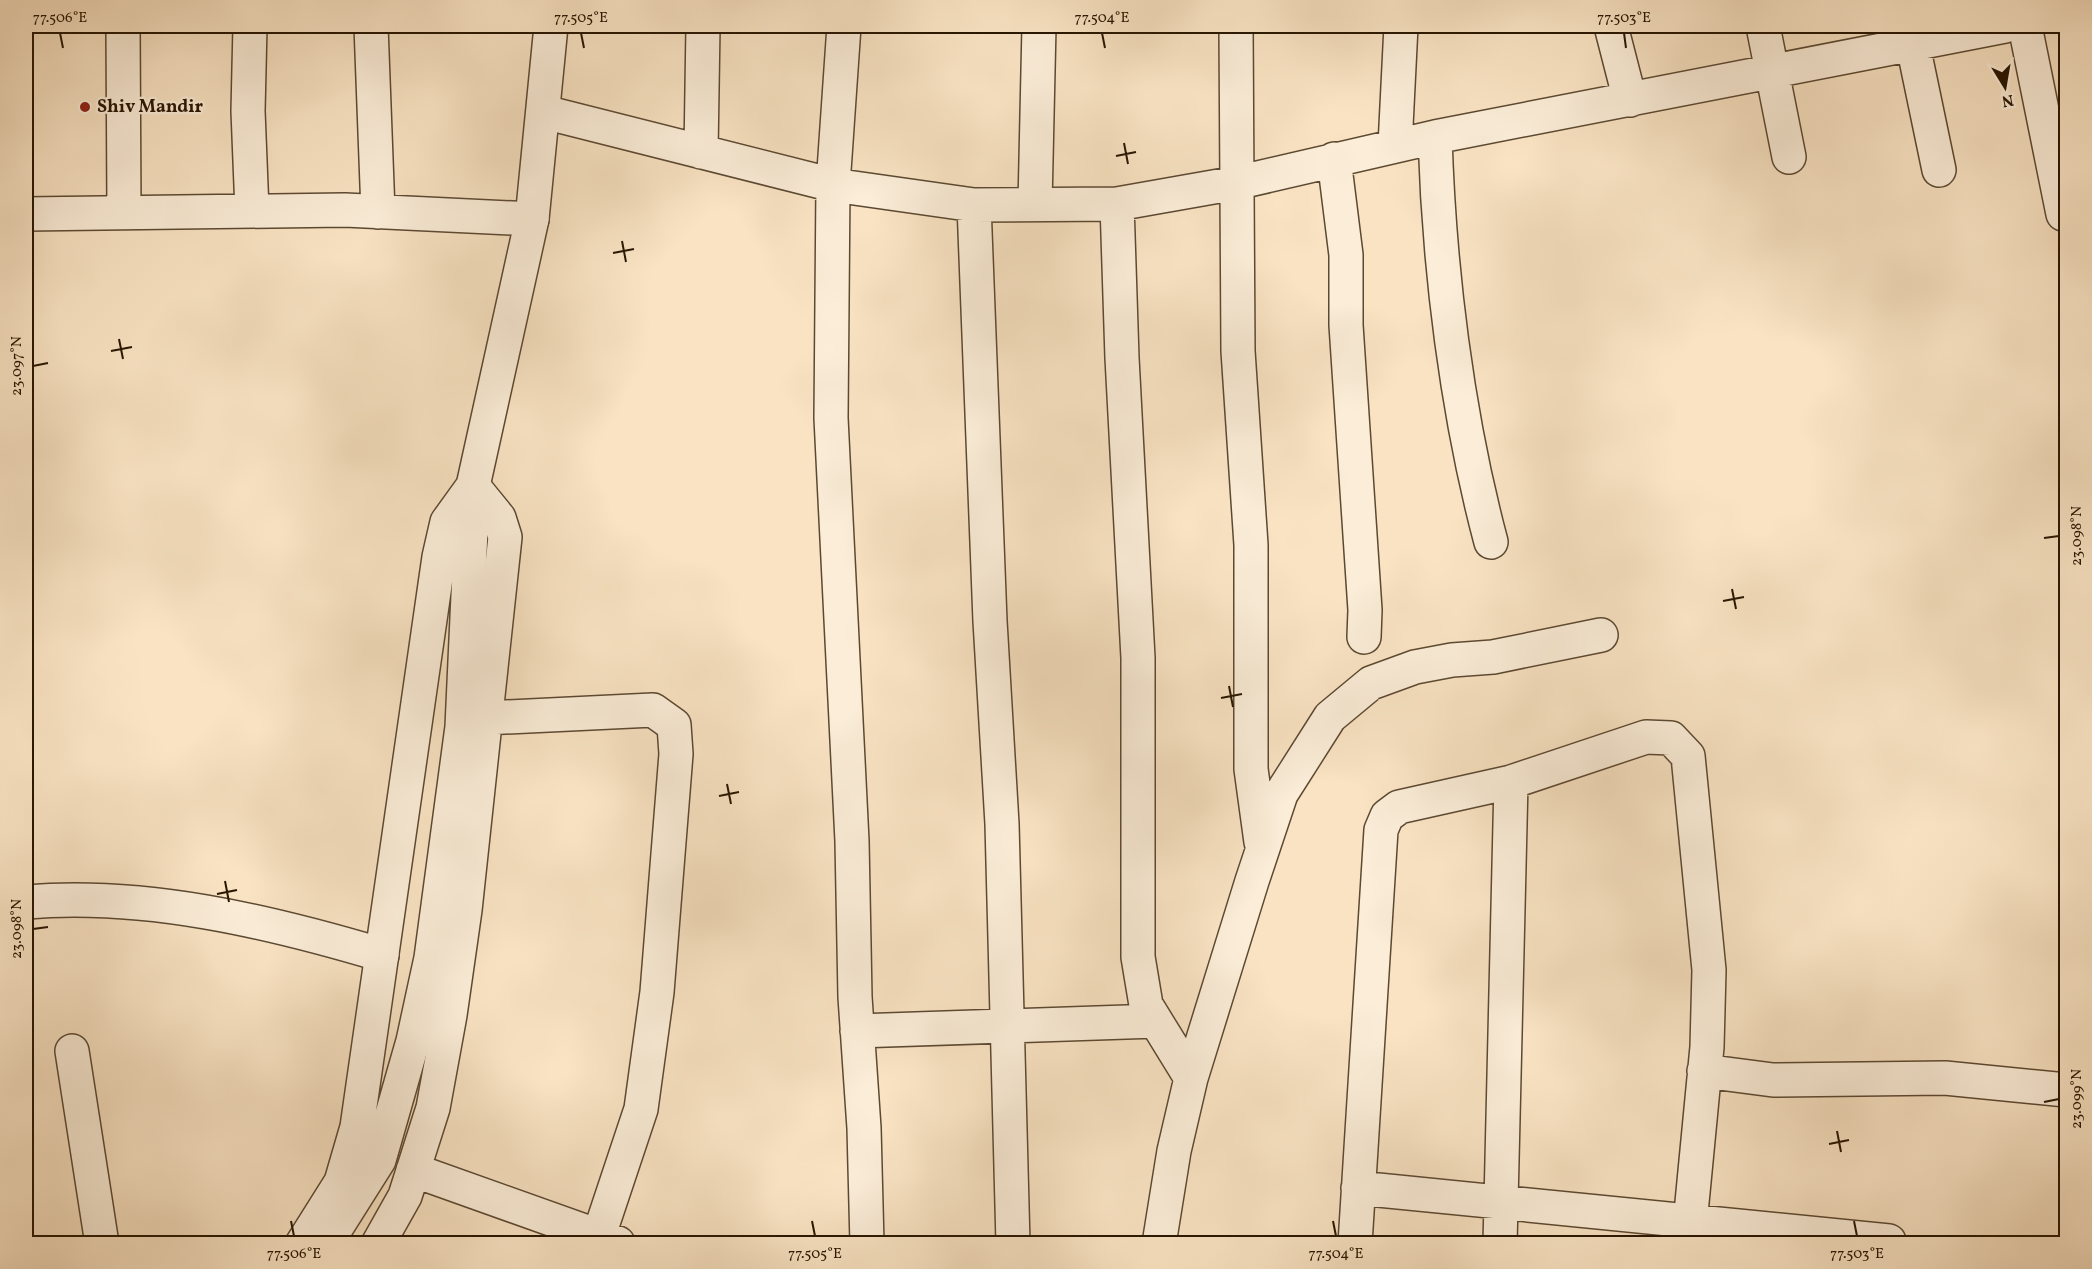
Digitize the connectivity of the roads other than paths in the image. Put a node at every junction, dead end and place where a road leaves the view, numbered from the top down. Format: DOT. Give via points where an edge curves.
graph roads {
  1 [pos="123,26"];
  2 [pos="250,26"];
  3 [pos="371,26"];
  4 [pos="551,26"];
  5 [pos="704,26"];
  6 [pos="844,26"];
  7 [pos="1040,26"];
  8 [pos="1236,26"];
  9 [pos="1401,26"];
  10 [pos="1611,26"];
  11 [pos="1762,26"];
  12 [pos="2005,26"];
  13 [pos="2025,26"];
  14 [pos="1911,34"];
  15 [pos="1772,71"];
  16 [pos="1630,99"];
  17 [pos="544,112"];
  18 [pos="1435,137"];
  19 [pos="1395,146"];
  20 [pos="701,152"];
  21 [pos="1789,157"];
  22 [pos="1334,159"];
  23 [pos="1939,170"];
  24 [pos="1236,183"];
  25 [pos="833,185"];
  26 [pos="1035,204"];
  27 [pos="1117,204"];
  28 [pos="974,205"];
  29 [pos="252,211"];
  30 [pos="124,212"];
  31 [pos="378,212"];
  32 [pos="26,214"];
  33 [pos="2063,214"];
  34 [pos="532,219"];
  35 [pos="473,486"];
  36 [pos="1491,542"];
  37 [pos="1601,635"];
  38 [pos="1364,638"];
  39 [pos="486,718"];
  40 [pos="1511,782"];
  41 [pos="1263,849"];
  42 [pos="26,902"];
  43 [pos="382,955"];
  44 [pos="1156,1021"];
  45 [pos="1006,1028"];
  46 [pos="857,1031"];
  47 [pos="72,1051"];
  48 [pos="1704,1071"];
  49 [pos="1191,1078"];
  50 [pos="2067,1090"];
  51 [pos="413,1170"];
  52 [pos="1358,1188"];
  53 [pos="1501,1201"];
  54 [pos="1689,1232"];
  55 [pos="609,1239"];
  56 [pos="1835,1240"];
  57 [pos="1889,1241"];
  58 [pos="102,1244"];
  59 [pos="302,1244"];
  60 [pos="326,1244"];
  61 [pos="378,1244"];
  62 [pos="867,1244"];
  63 [pos="1013,1244"];
  64 [pos="1159,1244"];
  65 [pos="1355,1244"];
  66 [pos="1500,1244"];
  1 -- 30 [label="street"];
  2 -- 29 [label="street"];
  3 -- 31 [label="street"];
  4 -- 17 [label="street"];
  5 -- 20 [label="street"];
  6 -- 25 [label="street"];
  7 -- 26 [label="street"];
  8 -- 24 [label="street"];
  9 -- 19 [label="street"];
  10 -- 16 [label="street"];
  11 -- 15 [label="street"];
  12 -- 14 [label="street"];
  13 -- 33 [label="street"];
  14 -- 15 [label="street"];
  14 -- 23 [label="street"];
  15 -- 16 [label="street"];
  15 -- 21 [label="street"];
  16 -- 18 [label="street"];
  17 -- 20 [label="street"];
  17 -- 34 [label="street"];
  18 -- 19 [label="street"];
  18 -- 36 [label="street" via="1438,219 1447,296 1468,437"];
  19 -- 22 [label="street"];
  20 -- 25 [label="street"];
  22 -- 24 [label="street"];
  22 -- 38 [label="street" via="1346,255 1346,325"];
  24 -- 27 [label="street"];
  24 -- 41 [label="street" via="1238,351 1251,545 1251,769"];
  25 -- 28 [label="street"];
  25 -- 46 [label="street" via="831,418 852,841"];
  26 -- 27 [label="street"];
  26 -- 28 [label="street"];
  27 -- 44 [label="street" via="1138,658 1138,957 1146,1005"];
  28 -- 45 [label="street" via="1002,824"];
  29 -- 30 [label="street"];
  29 -- 31 [label="street"];
  30 -- 32 [label="street"];
  31 -- 34 [label="street"];
  34 -- 35 [label="street"];
  35 -- 39 [label="street" via="499,518 505,537"];
  35 -- 43 [label="street" via="447,522 439,557"];
  35 -- 60 [label="street" via="462,727 431,958 413,1041 379,1160"];
  37 -- 41 [label="street" via="1493,657 1452,660 1371,683 1330,717 1281,794"];
  39 -- 51 [label="street" via="450,1015 433,1108"];
  39 -- 55 [label="street" via="653,710 674,725 676,754 659,968 641,1109"];
  40 -- 48 [label="street" via="1646,737 1671,738 1688,756 1709,970"];
  40 -- 52 [label="street" via="1399,807 1388,816 1381,830"];
  40 -- 53 [label="street"];
  41 -- 49 [label="street"];
  42 -- 43 [label="street" via="57,899 182,907 321,937"];
  43 -- 59 [label="street" via="357,1127 341,1182"];
  44 -- 45 [label="street"];
  44 -- 49 [label="street"];
  45 -- 46 [label="street"];
  45 -- 63 [label="street"];
  46 -- 62 [label="street"];
  47 -- 58 [label="street"];
  48 -- 50 [label="street" via="1773,1080 1945,1078"];
  48 -- 54 [label="street"];
  49 -- 64 [label="street"];
  51 -- 55 [label="street"];
  51 -- 61 [label="street" via="405,1196"];
  52 -- 53 [label="street"];
  52 -- 65 [label="street"];
  53 -- 54 [label="street"];
  53 -- 66 [label="street"];
  54 -- 56 [label="street"];
  56 -- 57 [label="street"];
}
